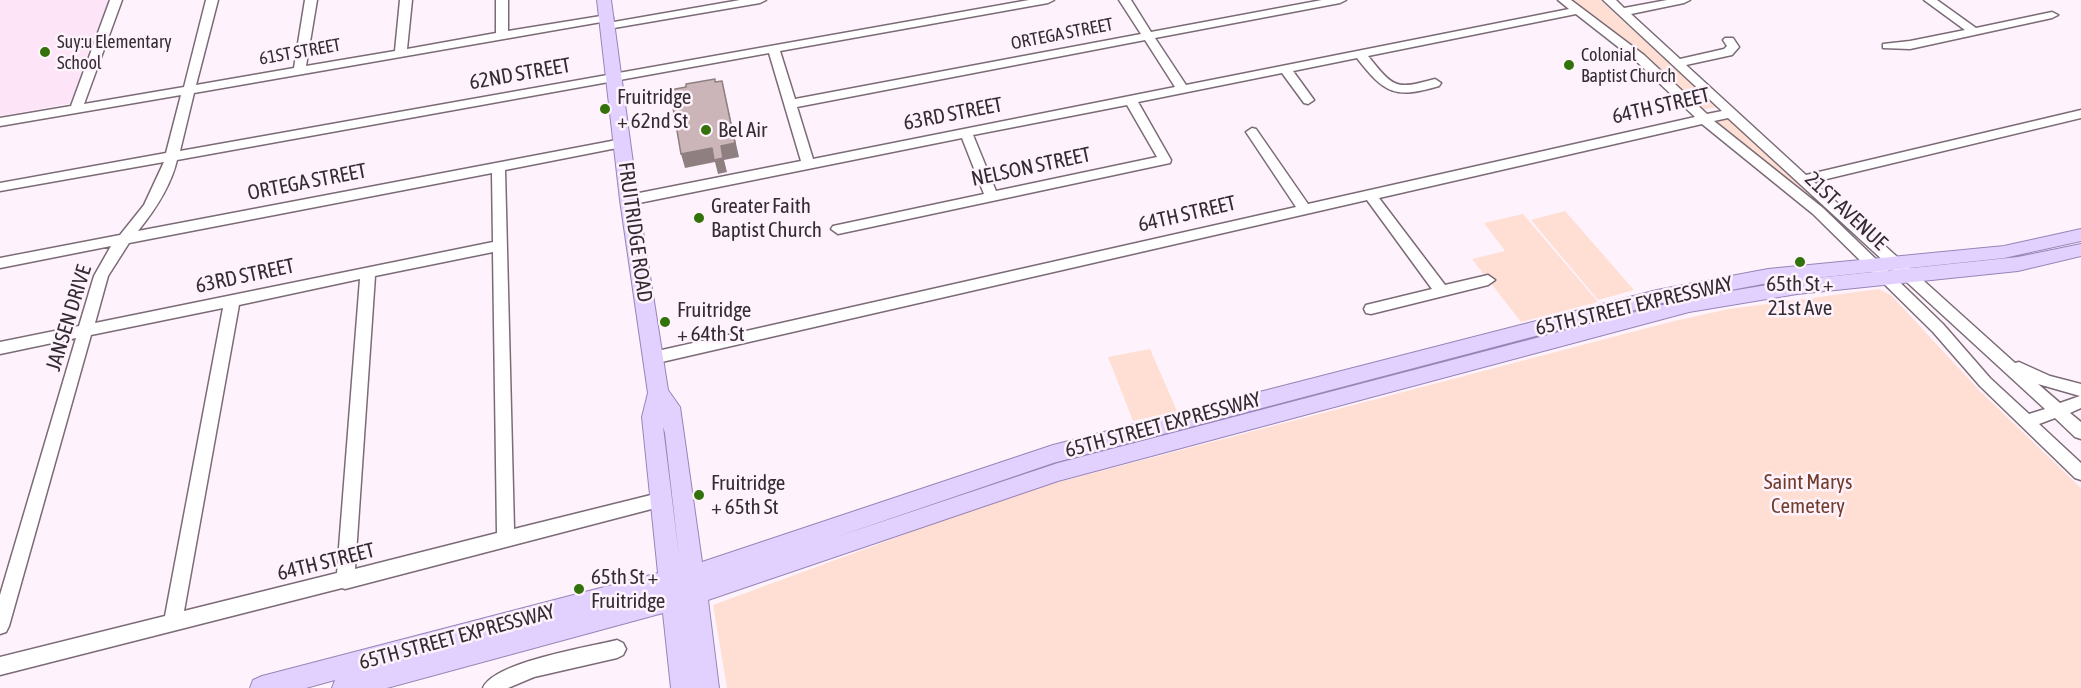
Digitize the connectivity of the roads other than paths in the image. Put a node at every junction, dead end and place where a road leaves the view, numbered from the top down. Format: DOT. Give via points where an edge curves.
graph roads {
  1 [pos="116,0"];
  2 [pos="212,0"];
  3 [pos="311,0"];
  4 [pos="406,0"];
  5 [pos="502,0"];
  6 [pos="604,0"];
  7 [pos="760,0"];
  8 [pos="1048,0"];
  9 [pos="1125,0"];
  10 [pos="1340,0"];
  11 [pos="1564,0"];
  12 [pos="1609,0"];
  13 [pos="1684,0"];
  14 [pos="1930,0"];
  15 [pos="1576,11"];
  16 [pos="1622,12"];
  17 [pos="2052,15"];
  18 [pos="607,22"];
  19 [pos="1975,32"];
  20 [pos="502,36"];
  21 [pos="1148,36"];
  22 [pos="1729,40"];
  23 [pos="1887,46"];
  24 [pos="774,50"];
  25 [pos="401,53"];
  26 [pos="1360,54"];
  27 [pos="1677,63"];
  28 [pos="1285,69"];
  29 [pos="299,71"];
  30 [pos="614,78"];
  31 [pos="1435,83"];
  32 [pos="1182,89"];
  33 [pos="189,90"];
  34 [pos="1130,100"];
  35 [pos="1308,100"];
  36 [pos="790,104"];
  37 [pos="76,109"];
  38 [pos="1731,113"];
  39 [pos="2081,114"];
  40 [pos="1704,120"];
  41 [pos="0,122"];
  42 [pos="1252,132"];
  43 [pos="966,133"];
  44 [pos="622,143"];
  45 [pos="172,156"];
  46 [pos="808,164"];
  47 [pos="498,167"];
  48 [pos="1804,180"];
  49 [pos="0,187"];
  50 [pos="1370,195"];
  51 [pos="992,196"];
  52 [pos="629,200"];
  53 [pos="1305,210"];
  54 [pos="838,229"];
  55 [pos="2081,235"];
  56 [pos="126,239"];
  57 [pos="498,246"];
  58 [pos="2081,250"];
  59 [pos="0,263"];
  60 [pos="1890,271"];
  61 [pos="368,272"];
  62 [pos="1488,280"];
  63 [pos="1442,292"];
  64 [pos="232,300"];
  65 [pos="1371,309"];
  66 [pos="87,329"];
  67 [pos="0,348"];
  68 [pos="1997,355"];
  69 [pos="653,358"];
  70 [pos="2081,390"];
  71 [pos="658,393"];
  72 [pos="2081,402"];
  73 [pos="2057,411"];
  74 [pos="2026,422"];
  75 [pos="2081,432"];
  76 [pos="2081,473"];
  77 [pos="663,499"];
  78 [pos="506,539"];
  79 [pos="345,581"];
  80 [pos="684,587"];
  81 [pos="173,622"];
  82 [pos="0,626"];
  83 [pos="617,649"];
  84 [pos="0,666"];
  85 [pos="262,688"];
  86 [pos="344,688"];
  87 [pos="492,688"];
  88 [pos="683,688"];
  89 [pos="707,688"];
  1 -- 37 [label="street"];
  2 -- 33 [label="street, JANSEN DRIVE"];
  3 -- 29 [label="street"];
  4 -- 25 [label="street"];
  5 -- 20 [label="street"];
  6 -- 18 [label="main road, FRUITRIDGE ROAD"];
  7 -- 18 [label="street, 61ST STREET"];
  8 -- 24 [label="street, 62ND STREET"];
  9 -- 21 [label="street"];
  10 -- 21 [label="street, ORTEGA STREET"];
  11 -- 15 [label="street, 21ST AVENUE"];
  12 -- 16 [label="street, 21ST AVENUE"];
  13 -- 16 [label="street"];
  14 -- 19 [label="street"];
  15 -- 26 [label="street, 63RD STREET"];
  15 -- 40 [label="street, 21ST AVENUE" via="1640,58"];
  16 -- 27 [label="street, 21ST AVENUE"];
  17 -- 19 [label="street"];
  18 -- 20 [label="street, 61ST STREET"];
  18 -- 30 [label="main road, FRUITRIDGE ROAD"];
  19 -- 23 [label="street"];
  20 -- 25 [label="street, 61ST STREET"];
  21 -- 32 [label="street"];
  21 -- 36 [label="street, ORTEGA STREET"];
  22 -- 27 [label="street" via="1732,47 1728,52"];
  24 -- 30 [label="street, 62ND STREET"];
  24 -- 36 [label="street"];
  25 -- 29 [label="street, 61ST STREET"];
  26 -- 28 [label="street, 63RD STREET"];
  26 -- 31 [label="street" via="1392,89 1404,91"];
  27 -- 38 [label="street, 21ST AVENUE"];
  28 -- 32 [label="street, 63RD STREET"];
  28 -- 35 [label="street"];
  29 -- 33 [label="street, 61ST STREET"];
  30 -- 44 [label="main road, FRUITRIDGE ROAD"];
  30 -- 45 [label="street, 62ND STREET"];
  32 -- 34 [label="street, 63RD STREET"];
  33 -- 37 [label="street, 61ST STREET"];
  33 -- 45 [label="street, JANSEN DRIVE"];
  34 -- 43 [label="street, 63RD STREET"];
  34 -- 51 [label="street, NELSON STREET" via="1165,160"];
  36 -- 46 [label="street"];
  37 -- 41 [label="street, 61ST STREET"];
  38 -- 40 [label="street, 64TH STREET"];
  38 -- 48 [label="street, 21ST AVENUE"];
  39 -- 48 [label="street"];
  40 -- 50 [label="street, 64TH STREET"];
  40 -- 60 [label="street, 21ST AVENUE"];
  42 -- 53 [label="street"];
  43 -- 46 [label="street, 63RD STREET"];
  43 -- 51 [label="street"];
  44 -- 47 [label="street, ORTEGA STREET"];
  44 -- 52 [label="main road, FRUITRIDGE ROAD"];
  45 -- 49 [label="street, 62ND STREET"];
  45 -- 56 [label="street, JANSEN DRIVE" via="159,190"];
  46 -- 52 [label="street, 63RD STREET"];
  47 -- 56 [label="street, ORTEGA STREET"];
  47 -- 57 [label="street"];
  48 -- 60 [label="street, 21ST AVENUE"];
  50 -- 53 [label="street, 64TH STREET"];
  50 -- 63 [label="street"];
  51 -- 54 [label="street, NELSON STREET"];
  52 -- 69 [label="main road, FRUITRIDGE ROAD"];
  53 -- 69 [label="street, 64TH STREET"];
  55 -- 60 [label="main road, 65TH STREET EXPRESSWAY"];
  56 -- 59 [label="street, ORTEGA STREET"];
  56 -- 66 [label="street, JANSEN DRIVE" via="106,266"];
  57 -- 61 [label="street, 63RD STREET"];
  57 -- 78 [label="street"];
  58 -- 60 [label="main road, 65TH STREET EXPRESSWAY" via="2018,264"];
  60 -- 68 [label="street, 21ST AVENUE"];
  60 -- 74 [label="street, 21ST AVENUE"];
  60 -- 80 [label="main road, 65TH STREET EXPRESSWAY" via="1768,276 1686,291 1053,454"];
  61 -- 64 [label="street, 63RD STREET"];
  61 -- 79 [label="street"];
  62 -- 63 [label="street"];
  63 -- 65 [label="street"];
  64 -- 66 [label="street, 63RD STREET"];
  64 -- 81 [label="street"];
  66 -- 67 [label="street, 63RD STREET"];
  66 -- 82 [label="street, JANSEN DRIVE"];
  68 -- 70 [label="street" via="2046,381"];
  68 -- 73 [label="street, 21ST AVENUE"];
  69 -- 71 [label="main road, FRUITRIDGE ROAD"];
  71 -- 77 [label="main road, FRUITRIDGE ROAD" via="652,417"];
  71 -- 80 [label="main road, FRUITRIDGE ROAD" via="670,407"];
  72 -- 73 [label="street"];
  73 -- 74 [label="street"];
  73 -- 75 [label="street, 21ST AVENUE"];
  74 -- 76 [label="street, 21ST AVENUE"];
  77 -- 78 [label="street, 64TH STREET"];
  77 -- 80 [label="main road, FRUITRIDGE ROAD"];
  78 -- 79 [label="street, 64TH STREET"];
  79 -- 81 [label="street, 64TH STREET"];
  80 -- 85 [label="main road, 65TH STREET EXPRESSWAY"];
  80 -- 86 [label="main road, 65TH STREET EXPRESSWAY"];
  80 -- 88 [label="main road, FRUITRIDGE ROAD"];
  80 -- 89 [label="main road, FRUITRIDGE ROAD"];
  81 -- 84 [label="street, 64TH STREET"];
  83 -- 87 [label="street" via="523,672"];
}
